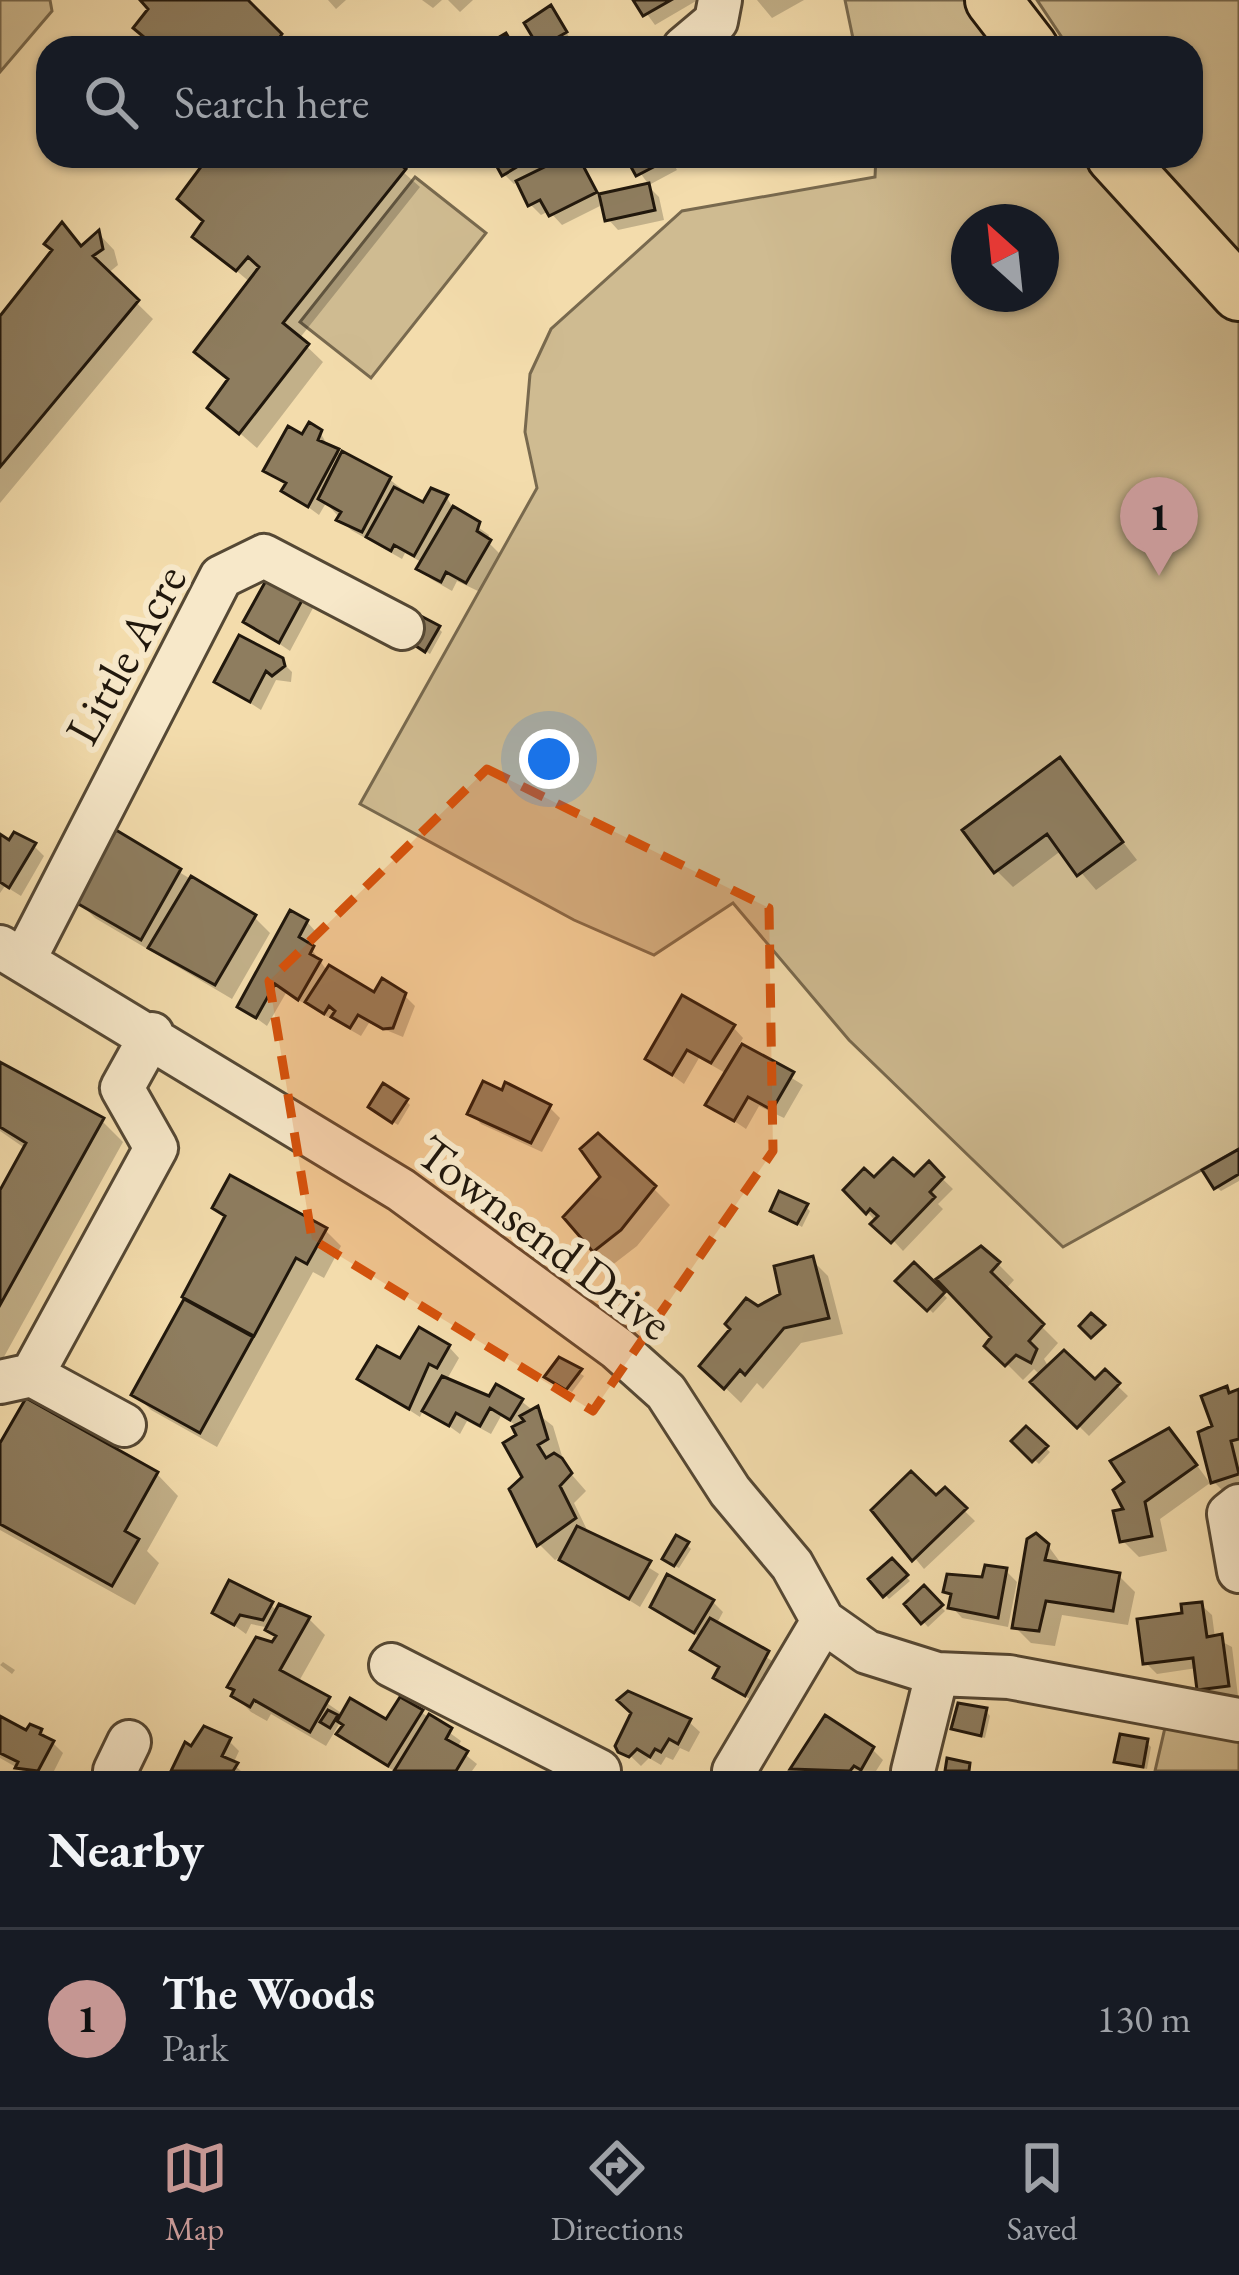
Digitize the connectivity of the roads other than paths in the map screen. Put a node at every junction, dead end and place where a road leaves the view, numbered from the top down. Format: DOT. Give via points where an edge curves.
graph roads {
  1 [pos="720,0"];
  2 [pos="993,0"];
  3 [pos="698,36"];
  4 [pos="1021,36"];
  5 [pos="1125,168"];
  6 [pos="1239,293"];
  7 [pos="402,628"];
  8 [pos="12,953"];
  9 [pos="152,1034"];
  10 [pos="16,1378"];
  11 [pos="124,1425"];
  12 [pos="1239,1506"];
  13 [pos="1239,1571"];
  14 [pos="824,1621"];
  15 [pos="392,1665"];
  16 [pos="937,1674"];
  17 [pos="1239,1720"];
  18 [pos="599,1771"];
  19 [pos="734,1771"];
  20 [pos="913,1771"];
  1 -- 3 [label="street" via="716,21"];
  2 -- 4 [label="main road"];
  5 -- 6 [label="main road"];
  7 -- 8 [label="street, Little Acre" via="264,556 221,577"];
  8 -- 9 [label="street, Townsend Drive"];
  9 -- 10 [label="street" via="122,1088 156,1148"];
  9 -- 14 [label="street, Townsend Drive" via="401,1190 634,1363 666,1392"];
  10 -- 11 [label="street"];
  12 -- 13 [label="street" via="1229,1514"];
  14 -- 16 [label="street, Townsend Drive" via="867,1652"];
  14 -- 19 [label="street"];
  15 -- 18 [label="street"];
  16 -- 17 [label="street, Townsend Drive" via="1009,1677"];
  16 -- 20 [label="street"];
}
